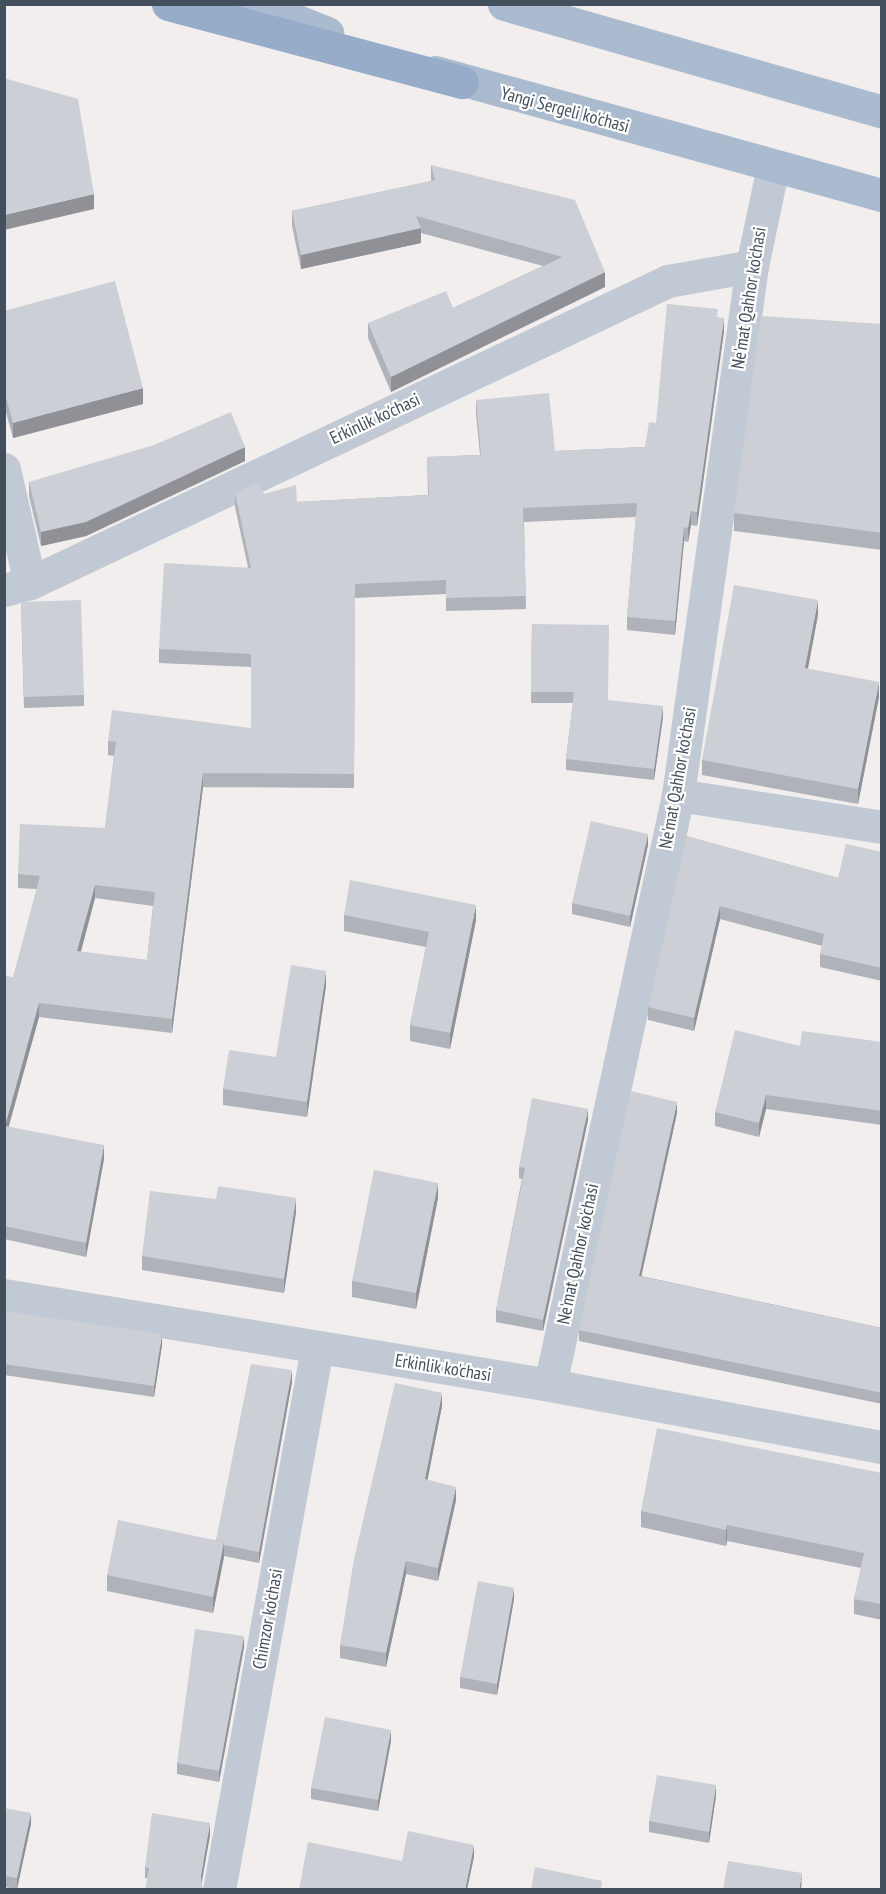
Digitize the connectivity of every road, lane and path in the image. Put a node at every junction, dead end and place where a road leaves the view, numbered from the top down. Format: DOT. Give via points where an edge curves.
graph roads {
  1 [pos="168,4"];
  2 [pos="255,4"];
  3 [pos="504,4"];
  4 [pos="462,82"];
  5 [pos="882,112"];
  6 [pos="773,166"];
  7 [pos="882,195"];
  8 [pos="752,267"];
  9 [pos="4,469"];
  10 [pos="17,587"];
  11 [pos="678,795"];
  12 [pos="882,827"];
  13 [pos="4,1295"];
  14 [pos="317,1348"];
  15 [pos="550,1385"];
  16 [pos="882,1447"];
  17 [pos="219,1890"];
  1 -- 4 [label="highway"];
  2 -- 4 [label="main road, Yangi Sergeli ko'chasi"];
  3 -- 5 [label="main road"];
  4 -- 6 [label="main road, Yangi Sergeli ko'chasi"];
  6 -- 7 [label="main road, Yangi Sergeli ko'chasi"];
  6 -- 8 [label="street, Ne'mat Qahhor ko'chasi"];
  8 -- 10 [label="street, Erkinlik ko'chasi" via="668,281"];
  8 -- 11 [label="street, Ne'mat Qahhor ko'chasi"];
  9 -- 10 [label="street"];
  11 -- 12 [label="street"];
  11 -- 15 [label="street, Ne'mat Qahhor ko'chasi"];
  13 -- 14 [label="street, Erkinlik ko'chasi"];
  14 -- 15 [label="street, Erkinlik ko'chasi"];
  14 -- 17 [label="street, Chimzor ko'chasi"];
  15 -- 16 [label="street, Erkinlik ko'chasi"];
}
